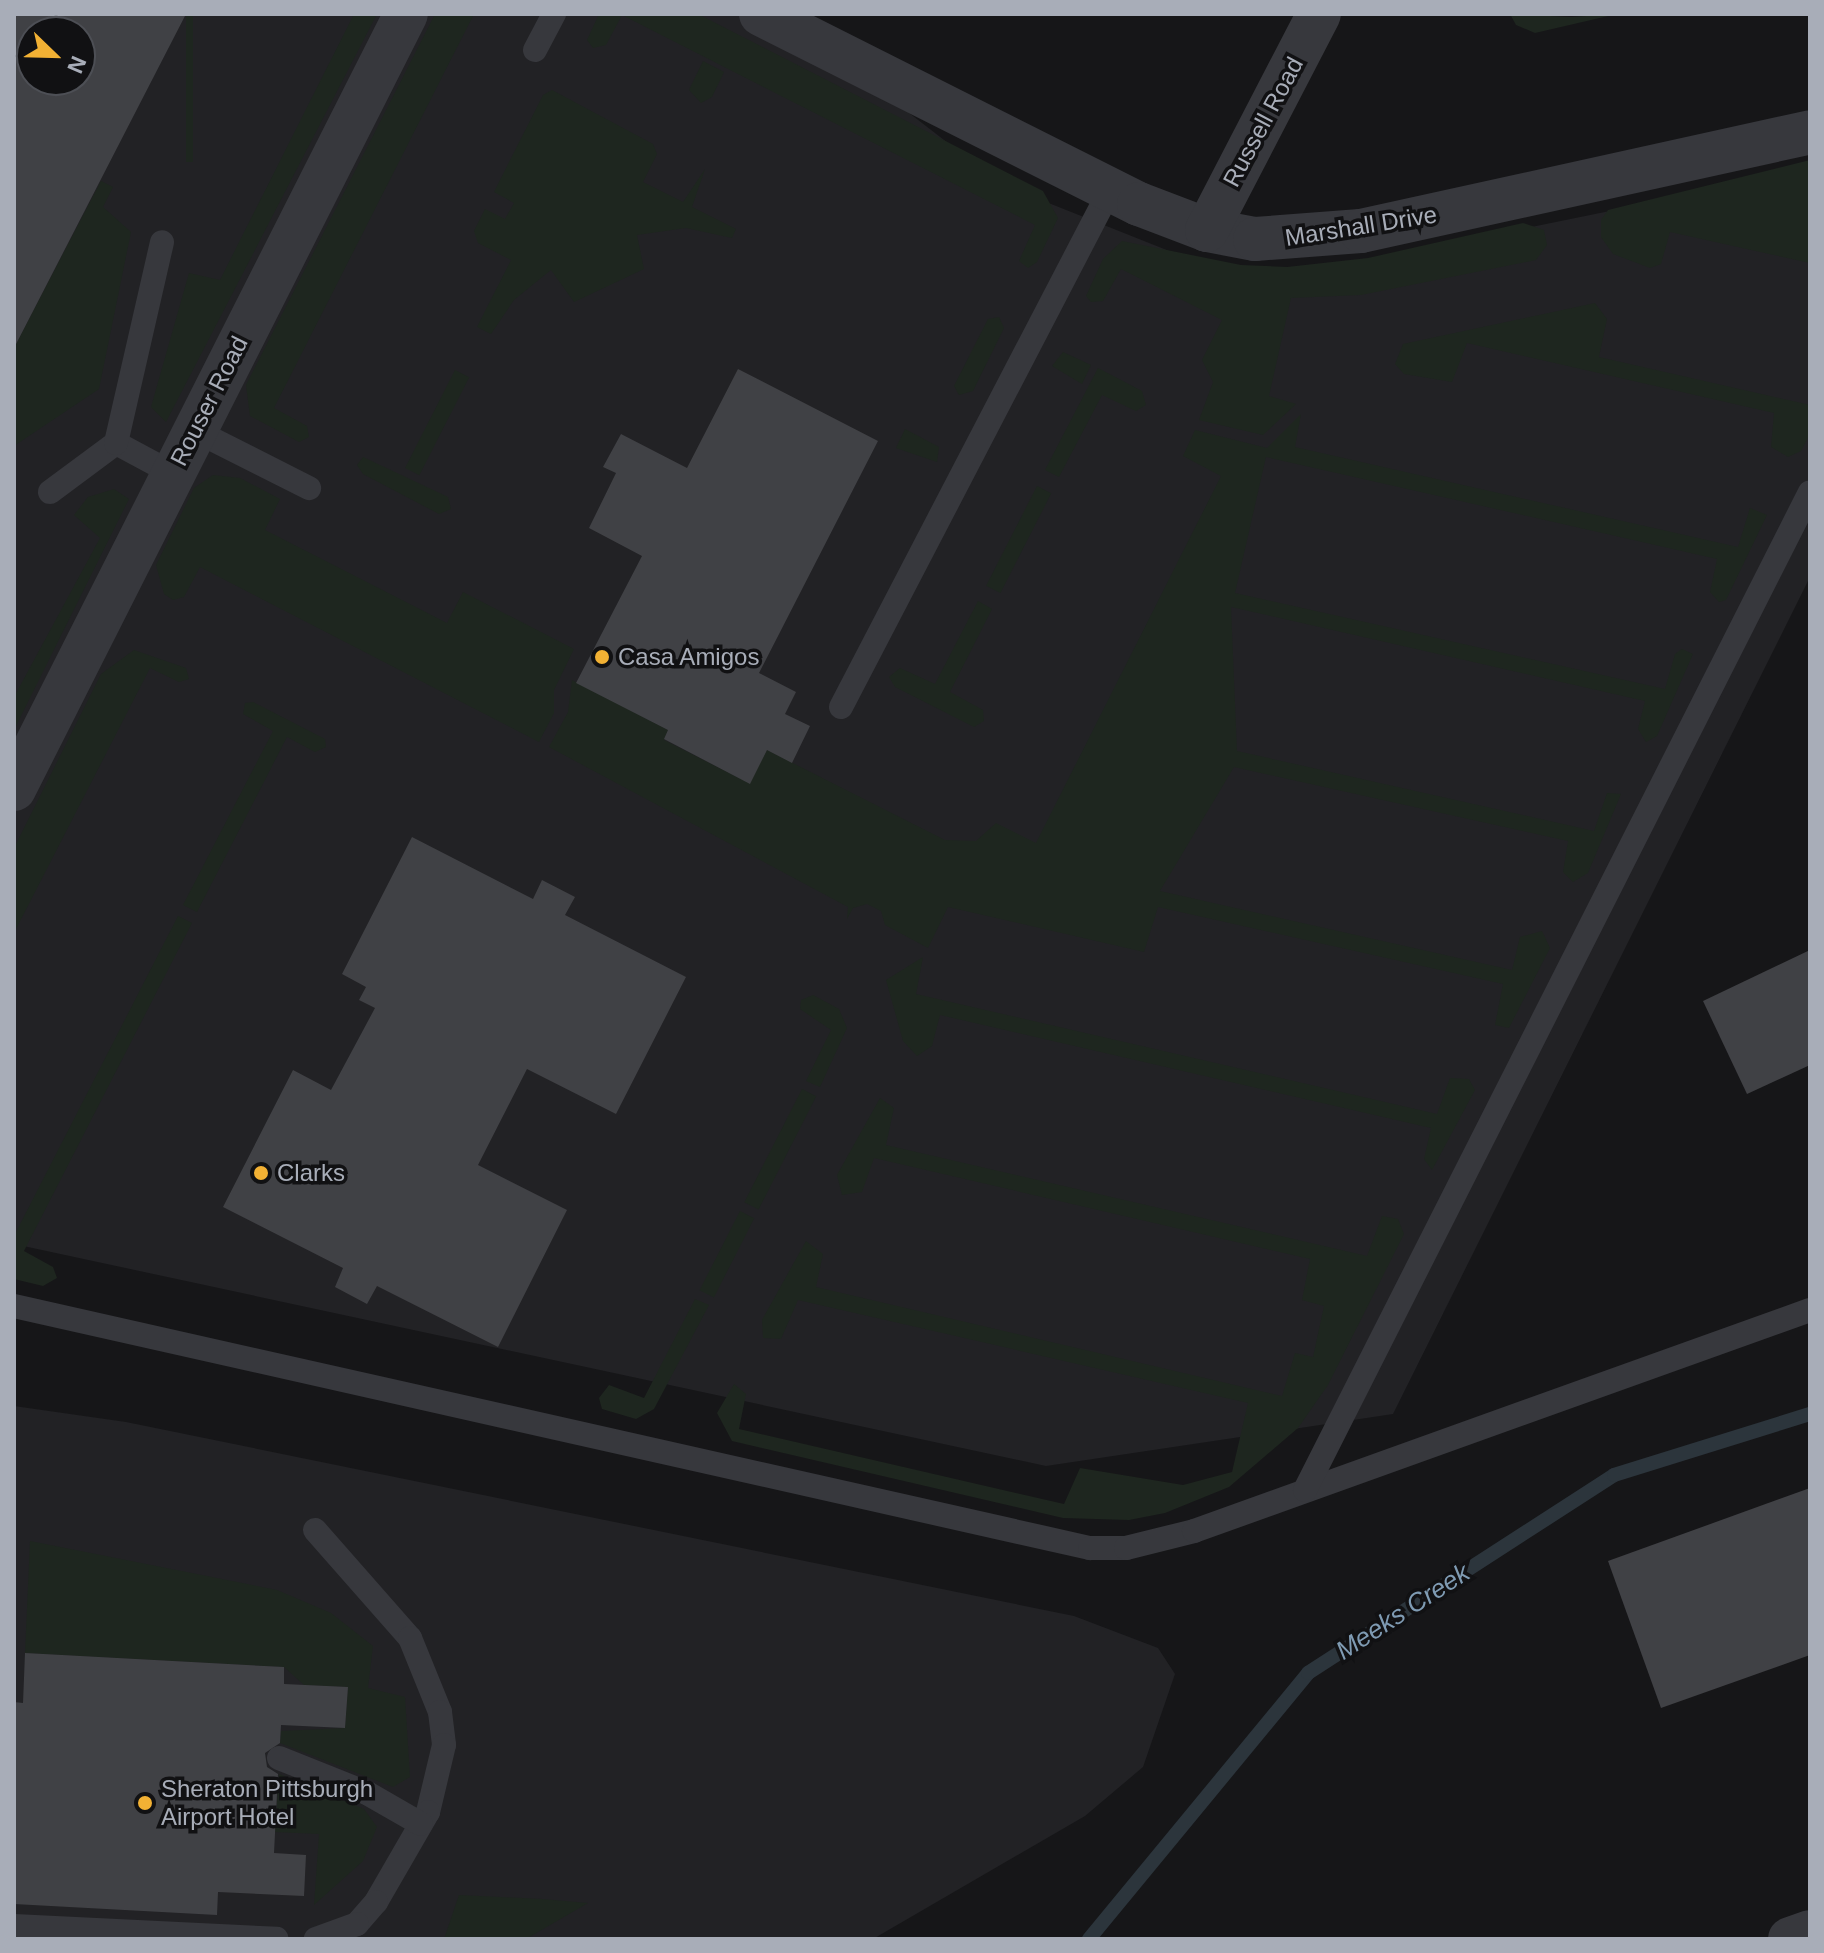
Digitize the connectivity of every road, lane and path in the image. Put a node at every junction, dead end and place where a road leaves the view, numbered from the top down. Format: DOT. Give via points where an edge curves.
graph roads {
  1 [pos="406,14"];
  2 [pos="554,14"];
  3 [pos="761,14"];
  4 [pos="1319,14"];
  5 [pos="535,50"];
  6 [pos="1810,132"];
  7 [pos="1110,190"];
  8 [pos="1207,230"];
  9 [pos="162,242"];
  10 [pos="194,430"];
  11 [pos="116,443"];
  12 [pos="172,473"];
  13 [pos="309,488"];
  14 [pos="50,492"];
  15 [pos="1810,492"];
  16 [pos="841,707"];
  17 [pos="14,789"];
  18 [pos="14,1306"];
  19 [pos="1810,1310"];
  20 [pos="1305,1490"];
  21 [pos="315,1530"];
  22 [pos="279,1758"];
  23 [pos="423,1820"];
  24 [pos="14,1926"];
  25 [pos="1810,1932"];
  26 [pos="277,1939"];
  27 [pos="316,1939"];
  28 [pos="1790,1939"];
  1 -- 10 [label="street, Rouser Road"];
  2 -- 5 [label="lane"];
  3 -- 7 [label="street, Marshall Drive"];
  4 -- 8 [label="street, Russell Road"];
  6 -- 8 [label="street, Marshall Drive" via="1361,231 1286,241"];
  7 -- 8 [label="street, Marshall Drive"];
  7 -- 16 [label="lane"];
  9 -- 11 [label="lane"];
  10 -- 12 [label="street, Rouser Road"];
  10 -- 13 [label="lane"];
  11 -- 12 [label="lane"];
  11 -- 14 [label="lane"];
  12 -- 17 [label="street, Rouser Road"];
  15 -- 20 [label="lane"];
  18 -- 20 [label="lane" via="1063,1546 1157,1543"];
  19 -- 20 [label="lane"];
  21 -- 23 [label="lane" via="384,1601 428,1673 444,1745 442,1775"];
  22 -- 23 [label="lane"];
  23 -- 27 [label="lane" via="357,1924"];
  24 -- 26 [label="lane"];
  25 -- 28 [label="street"];
}
